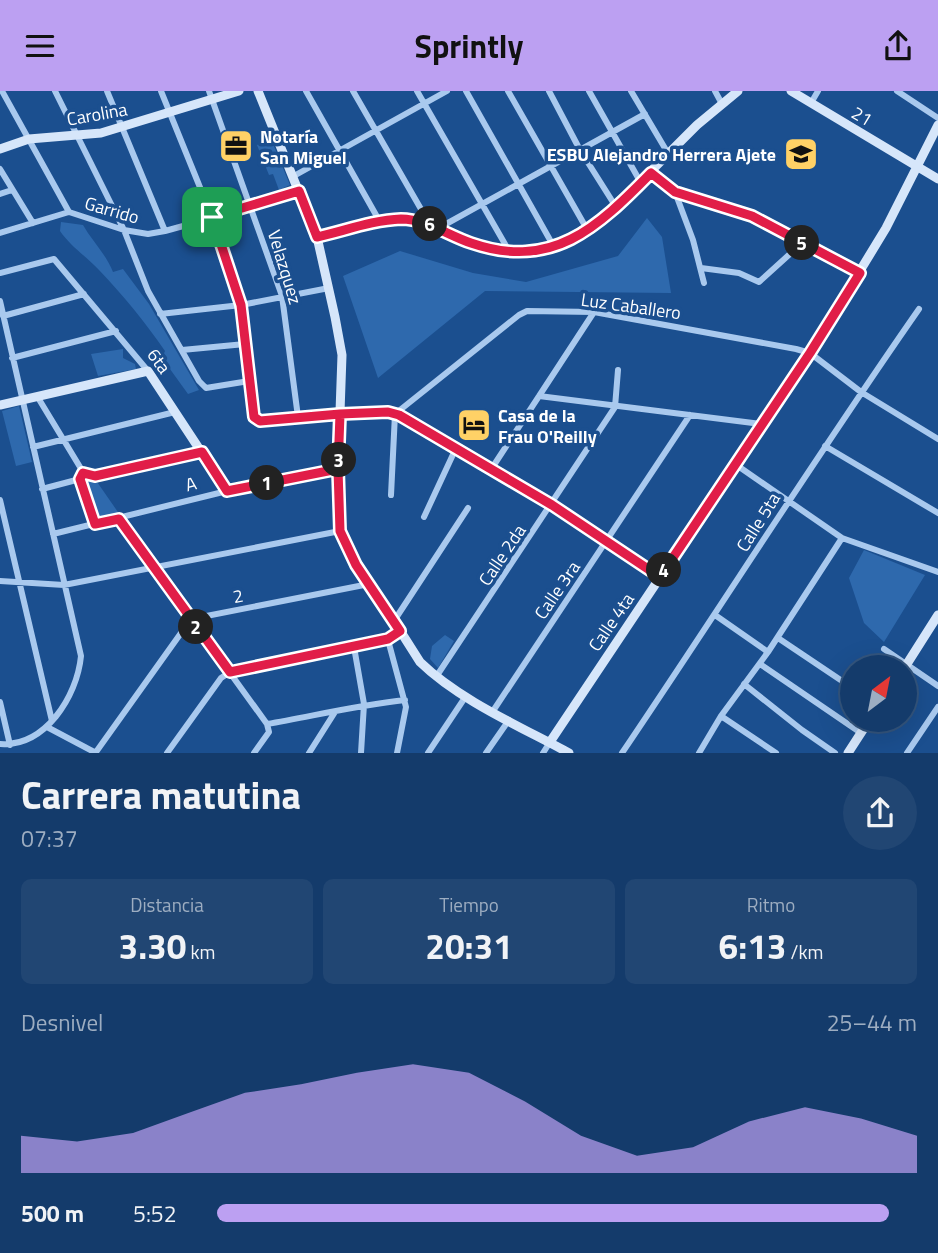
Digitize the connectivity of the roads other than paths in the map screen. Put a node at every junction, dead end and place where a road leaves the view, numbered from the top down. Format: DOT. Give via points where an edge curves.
graph roads {
  1 [pos="2,91"];
  2 [pos="55,91"];
  3 [pos="107,91"];
  4 [pos="161,91"];
  5 [pos="239,91"];
  6 [pos="258,91"];
  7 [pos="306,91"];
  8 [pos="353,91"];
  9 [pos="417,91"];
  10 [pos="447,91"];
  11 [pos="466,91"];
  12 [pos="508,91"];
  13 [pos="549,91"];
  14 [pos="589,91"];
  15 [pos="631,91"];
  16 [pos="715,91"];
  17 [pos="737,91"];
  18 [pos="791,91"];
  19 [pos="818,91"];
  20 [pos="897,91"];
  21 [pos="211,96"];
  22 [pos="811,103"];
  23 [pos="425,104"];
  24 [pos="722,104"];
  25 [pos="170,113"];
  26 [pos="645,114"];
  27 [pos="938,118"];
  28 [pos="938,125"];
  29 [pos="122,128"];
  30 [pos="611,131"];
  31 [pos="376,132"];
  32 [pos="79,136"];
  33 [pos="29,139"];
  34 [pos="0,149"];
  35 [pos="580,150"];
  36 [pos="339,152"];
  37 [pos="669,155"];
  38 [pos="550,167"];
  39 [pos="917,167"];
  40 [pos="0,169"];
  41 [pos="651,173"];
  42 [pos="292,177"];
  43 [pos="938,179"];
  44 [pos="641,183"];
  45 [pos="519,184"];
  46 [pos="12,191"];
  47 [pos="299,191"];
  48 [pos="675,192"];
  49 [pos="0,194"];
  50 [pos="481,205"];
  51 [pos="252,207"];
  52 [pos="616,207"];
  53 [pos="69,212"];
  54 [pos="212,217"];
  55 [pos="380,222"];
  56 [pos="33,223"];
  57 [pos="433,226"];
  58 [pos="124,230"];
  59 [pos="165,231"];
  60 [pos="588,231"];
  61 [pos="0,233"];
  62 [pos="317,237"];
  63 [pos="802,243"];
  64 [pos="554,247"];
  65 [pos="510,253"];
  66 [pos="701,268"];
  67 [pos="0,273"];
  68 [pos="860,273"];
  69 [pos="704,283"];
  70 [pos="329,288"];
  71 [pos="85,294"];
  72 [pos="282,296"];
  73 [pos="0,301"];
  74 [pos="241,305"];
  75 [pos="919,309"];
  76 [pos="594,312"];
  77 [pos="160,314"];
  78 [pos="3,316"];
  79 [pos="116,331"];
  80 [pos="245,344"];
  81 [pos="182,350"];
  82 [pos="810,353"];
  83 [pos="12,358"];
  84 [pos="618,370"];
  85 [pos="148,371"];
  86 [pos="249,381"];
  87 [pos="861,392"];
  88 [pos="37,396"];
  89 [pos="539,396"];
  90 [pos="22,400"];
  91 [pos="0,405"];
  92 [pos="615,407"];
  93 [pos="175,412"];
  94 [pos="340,414"];
  95 [pos="395,414"];
  96 [pos="690,415"];
  97 [pos="298,417"];
  98 [pos="761,424"];
  99 [pos="61,439"];
  100 [pos="938,439"];
  101 [pos="825,446"];
  102 [pos="33,447"];
  103 [pos="456,448"];
  104 [pos="202,452"];
  105 [pos="735,464"];
  106 [pos="492,468"];
  107 [pos="338,469"];
  108 [pos="82,476"];
  109 [pos="42,489"];
  110 [pos="227,491"];
  111 [pos="391,495"];
  112 [pos="0,500"];
  113 [pos="788,500"];
  114 [pos="552,505"];
  115 [pos="468,508"];
  116 [pos="938,513"];
  117 [pos="424,517"];
  118 [pos="119,519"];
  119 [pos="95,524"];
  120 [pos="340,531"];
  121 [pos="53,534"];
  122 [pos="842,538"];
  123 [pos="607,542"];
  124 [pos="155,569"];
  125 [pos="938,572"];
  126 [pos="660,577"];
  127 [pos="0,581"];
  128 [pos="19,582"];
  129 [pos="369,584"];
  130 [pos="64,585"];
  131 [pos="715,615"];
  132 [pos="938,615"];
  133 [pos="191,619"];
  134 [pos="394,621"];
  135 [pos="400,631"];
  136 [pos="778,638"];
  137 [pos="388,639"];
  138 [pos="354,647"];
  139 [pos="884,649"];
  140 [pos="768,652"];
  141 [pos="891,655"];
  142 [pos="912,655"];
  143 [pos="760,664"];
  144 [pos="230,672"];
  145 [pos="917,673"];
  146 [pos="436,677"];
  147 [pos="840,680"];
  148 [pos="744,684"];
  149 [pos="938,686"];
  150 [pos="466,696"];
  151 [pos="405,700"];
  152 [pos="0,702"];
  153 [pos="364,704"];
  154 [pos="938,707"];
  155 [pos="493,711"];
  156 [pos="335,712"];
  157 [pos="721,716"];
  158 [pos="509,720"];
  159 [pos="49,724"];
  160 [pos="268,728"];
  161 [pos="861,733"];
  162 [pos="550,742"];
  163 [pos="0,744"];
  164 [pos="10,745"];
  165 [pos="96,752"];
  166 [pos="167,753"];
  167 [pos="254,753"];
  168 [pos="309,753"];
  169 [pos="361,753"];
  170 [pos="397,753"];
  171 [pos="428,753"];
  172 [pos="486,753"];
  173 [pos="543,753"];
  174 [pos="569,753"];
  175 [pos="622,753"];
  176 [pos="699,753"];
  177 [pos="776,753"];
  178 [pos="835,753"];
  179 [pos="848,753"];
  180 [pos="907,753"];
  1 -- 33 [label="street"];
  2 -- 32 [label="street"];
  3 -- 29 [label="street"];
  4 -- 25 [label="street"];
  5 -- 21 [label="main road, Carolina"];
  6 -- 42 [label="main road"];
  7 -- 36 [label="street"];
  8 -- 31 [label="street"];
  9 -- 23 [label="street"];
  10 -- 23 [label="street"];
  11 -- 45 [label="street"];
  12 -- 38 [label="street"];
  13 -- 35 [label="street"];
  14 -- 30 [label="street"];
  15 -- 26 [label="street"];
  16 -- 24 [label="street"];
  17 -- 24 [label="main road"];
  18 -- 22 [label="main road, 21"];
  19 -- 22 [label="street"];
  20 -- 27 [label="street"];
  21 -- 25 [label="main road, Carolina"];
  21 -- 51 [label="street, Velazquez"];
  22 -- 39 [label="main road, 21"];
  23 -- 31 [label="street"];
  23 -- 50 [label="street"];
  24 -- 37 [label="main road"];
  25 -- 29 [label="main road, Carolina"];
  25 -- 54 [label="street"];
  26 -- 30 [label="street"];
  26 -- 37 [label="street"];
  28 -- 39 [label="main road, Calle 4ta"];
  29 -- 32 [label="main road, Carolina"];
  29 -- 59 [label="street"];
  30 -- 35 [label="street"];
  30 -- 44 [label="street"];
  31 -- 36 [label="street"];
  31 -- 57 [label="street"];
  32 -- 33 [label="main road, Carolina"];
  32 -- 58 [label="street"];
  33 -- 34 [label="main road, Carolina"];
  33 -- 53 [label="street"];
  35 -- 38 [label="street"];
  35 -- 52 [label="street"];
  36 -- 42 [label="street"];
  36 -- 55 [label="street"];
  37 -- 41 [label="main road"];
  38 -- 45 [label="street"];
  38 -- 60 [label="street"];
  39 -- 43 [label="main road, 21"];
  39 -- 68 [label="main road, Calle 4ta"];
  40 -- 46 [label="street"];
  41 -- 44 [label="main road"];
  41 -- 48 [label="street"];
  42 -- 47 [label="main road"];
  44 -- 52 [label="main road"];
  45 -- 50 [label="street"];
  45 -- 64 [label="street"];
  46 -- 49 [label="street"];
  46 -- 56 [label="street"];
  47 -- 51 [label="street, Garrido"];
  47 -- 62 [label="main road"];
  48 -- 63 [label="street" via="752,216"];
  48 -- 66 [label="street"];
  50 -- 57 [label="street"];
  50 -- 65 [label="street"];
  51 -- 54 [label="street, Garrido"];
  51 -- 72 [label="street, Velazquez"];
  52 -- 60 [label="main road"];
  53 -- 56 [label="street, Garrido"];
  53 -- 58 [label="street, Garrido"];
  54 -- 59 [label="street, Garrido"];
  54 -- 74 [label="street"];
  55 -- 57 [label="main road" via="402,219"];
  55 -- 62 [label="main road"];
  56 -- 61 [label="street, Garrido"];
  57 -- 65 [label="main road" via="467,242"];
  58 -- 59 [label="street, Garrido"];
  58 -- 77 [label="street"];
  60 -- 64 [label="main road"];
  62 -- 70 [label="main road"];
  63 -- 66 [label="street" via="759,282 738,273"];
  63 -- 68 [label="street"];
  64 -- 65 [label="main road"];
  66 -- 69 [label="street"];
  67 -- 71 [label="street, 6ta" via="54,259"];
  68 -- 82 [label="main road, Calle 4ta"];
  70 -- 72 [label="street"];
  70 -- 94 [label="main road" via="342,355"];
  71 -- 78 [label="street"];
  71 -- 79 [label="street, 6ta"];
  72 -- 74 [label="street"];
  72 -- 97 [label="street, Velazquez"];
  73 -- 78 [label="street"];
  74 -- 77 [label="street"];
  74 -- 80 [label="street"];
  75 -- 87 [label="street, Calle 5ta"];
  76 -- 82 [label="street, Luz Caballero"];
  76 -- 89 [label="street"];
  76 -- 95 [label="street, Luz Caballero" via="519,314"];
  77 -- 81 [label="street"];
  78 -- 83 [label="street"];
  79 -- 83 [label="street"];
  79 -- 85 [label="street, 6ta"];
  80 -- 81 [label="street"];
  80 -- 86 [label="street"];
  81 -- 86 [label="street" via="206,388"];
  82 -- 87 [label="street"];
  82 -- 98 [label="main road, Calle 4ta"];
  83 -- 90 [label="street"];
  84 -- 92 [label="street, Calle 2da"];
  85 -- 88 [label="main road"];
  85 -- 93 [label="main road, 6ta"];
  86 -- 97 [label="street" via="254,417 260,421"];
  87 -- 100 [label="street"];
  87 -- 101 [label="street, Calle 5ta"];
  88 -- 90 [label="main road"];
  88 -- 99 [label="street"];
  89 -- 92 [label="street"];
  89 -- 106 [label="street"];
  90 -- 91 [label="main road"];
  90 -- 102 [label="street"];
  92 -- 96 [label="street"];
  92 -- 114 [label="street, Calle 2da"];
  93 -- 99 [label="street"];
  93 -- 104 [label="main road, 6ta"];
  94 -- 95 [label="street"];
  94 -- 97 [label="street"];
  94 -- 107 [label="main road"];
  95 -- 103 [label="street"];
  95 -- 111 [label="street"];
  96 -- 98 [label="street"];
  96 -- 123 [label="street, Calle 3ra"];
  98 -- 105 [label="main road, Calle 4ta"];
  99 -- 102 [label="street"];
  99 -- 108 [label="street"];
  101 -- 113 [label="street, Calle 5ta"];
  101 -- 116 [label="street"];
  102 -- 109 [label="street"];
  103 -- 106 [label="street"];
  103 -- 117 [label="street"];
  104 -- 108 [label="street"];
  104 -- 110 [label="main road, 6ta"];
  105 -- 113 [label="street"];
  105 -- 126 [label="main road, Calle 4ta"];
  106 -- 114 [label="street"];
  107 -- 110 [label="main road, A"];
  107 -- 120 [label="main road"];
  108 -- 109 [label="street"];
  108 -- 119 [label="street"];
  109 -- 121 [label="street"];
  110 -- 118 [label="street, A"];
  112 -- 128 [label="street"];
  113 -- 122 [label="street"];
  113 -- 131 [label="street, Calle 5ta"];
  114 -- 123 [label="street"];
  114 -- 146 [label="street, Calle 2da"];
  115 -- 134 [label="street"];
  118 -- 119 [label="street, A"];
  118 -- 124 [label="street"];
  119 -- 121 [label="street, A"];
  120 -- 124 [label="street"];
  120 -- 129 [label="main road"];
  121 -- 130 [label="street"];
  122 -- 125 [label="street"];
  122 -- 136 [label="street"];
  123 -- 126 [label="street"];
  123 -- 155 [label="street, Calle 3ra"];
  124 -- 130 [label="street"];
  124 -- 133 [label="street"];
  126 -- 162 [label="main road, Calle 4ta"];
  127 -- 128 [label="street"];
  128 -- 130 [label="street"];
  128 -- 159 [label="street"];
  129 -- 133 [label="street, 2"];
  129 -- 134 [label="main road"];
  130 -- 159 [label="street" via="79,645 79,671"];
  131 -- 140 [label="street"];
  131 -- 175 [label="street, Calle 5ta"];
  132 -- 142 [label="main road"];
  133 -- 144 [label="street"];
  133 -- 165 [label="street"];
  134 -- 135 [label="main road"];
  135 -- 137 [label="street"];
  135 -- 146 [label="main road"];
  136 -- 140 [label="street"];
  136 -- 147 [label="street"];
  137 -- 138 [label="street"];
  137 -- 151 [label="street"];
  138 -- 144 [label="street"];
  138 -- 153 [label="street"];
  139 -- 141 [label="street"];
  140 -- 143 [label="street"];
  143 -- 148 [label="street"];
  143 -- 161 [label="street"];
  144 -- 160 [label="street"];
  144 -- 166 [label="street"];
  145 -- 149 [label="street"];
  146 -- 150 [label="main road"];
  148 -- 157 [label="street"];
  148 -- 178 [label="street"];
  150 -- 155 [label="main road"];
  150 -- 171 [label="street"];
  151 -- 153 [label="street"];
  151 -- 170 [label="street"];
  152 -- 164 [label="street"];
  153 -- 156 [label="street"];
  153 -- 169 [label="street"];
  154 -- 180 [label="street"];
  155 -- 158 [label="main road"];
  156 -- 160 [label="street"];
  156 -- 168 [label="street"];
  157 -- 176 [label="street"];
  157 -- 177 [label="street"];
  158 -- 162 [label="main road"];
  158 -- 172 [label="street"];
  159 -- 164 [label="street" via="30,739"];
  159 -- 165 [label="street"];
  160 -- 167 [label="street"];
  161 -- 179 [label="main road"];
  162 -- 173 [label="street"];
  162 -- 174 [label="main road"];
  163 -- 164 [label="street"];
}
